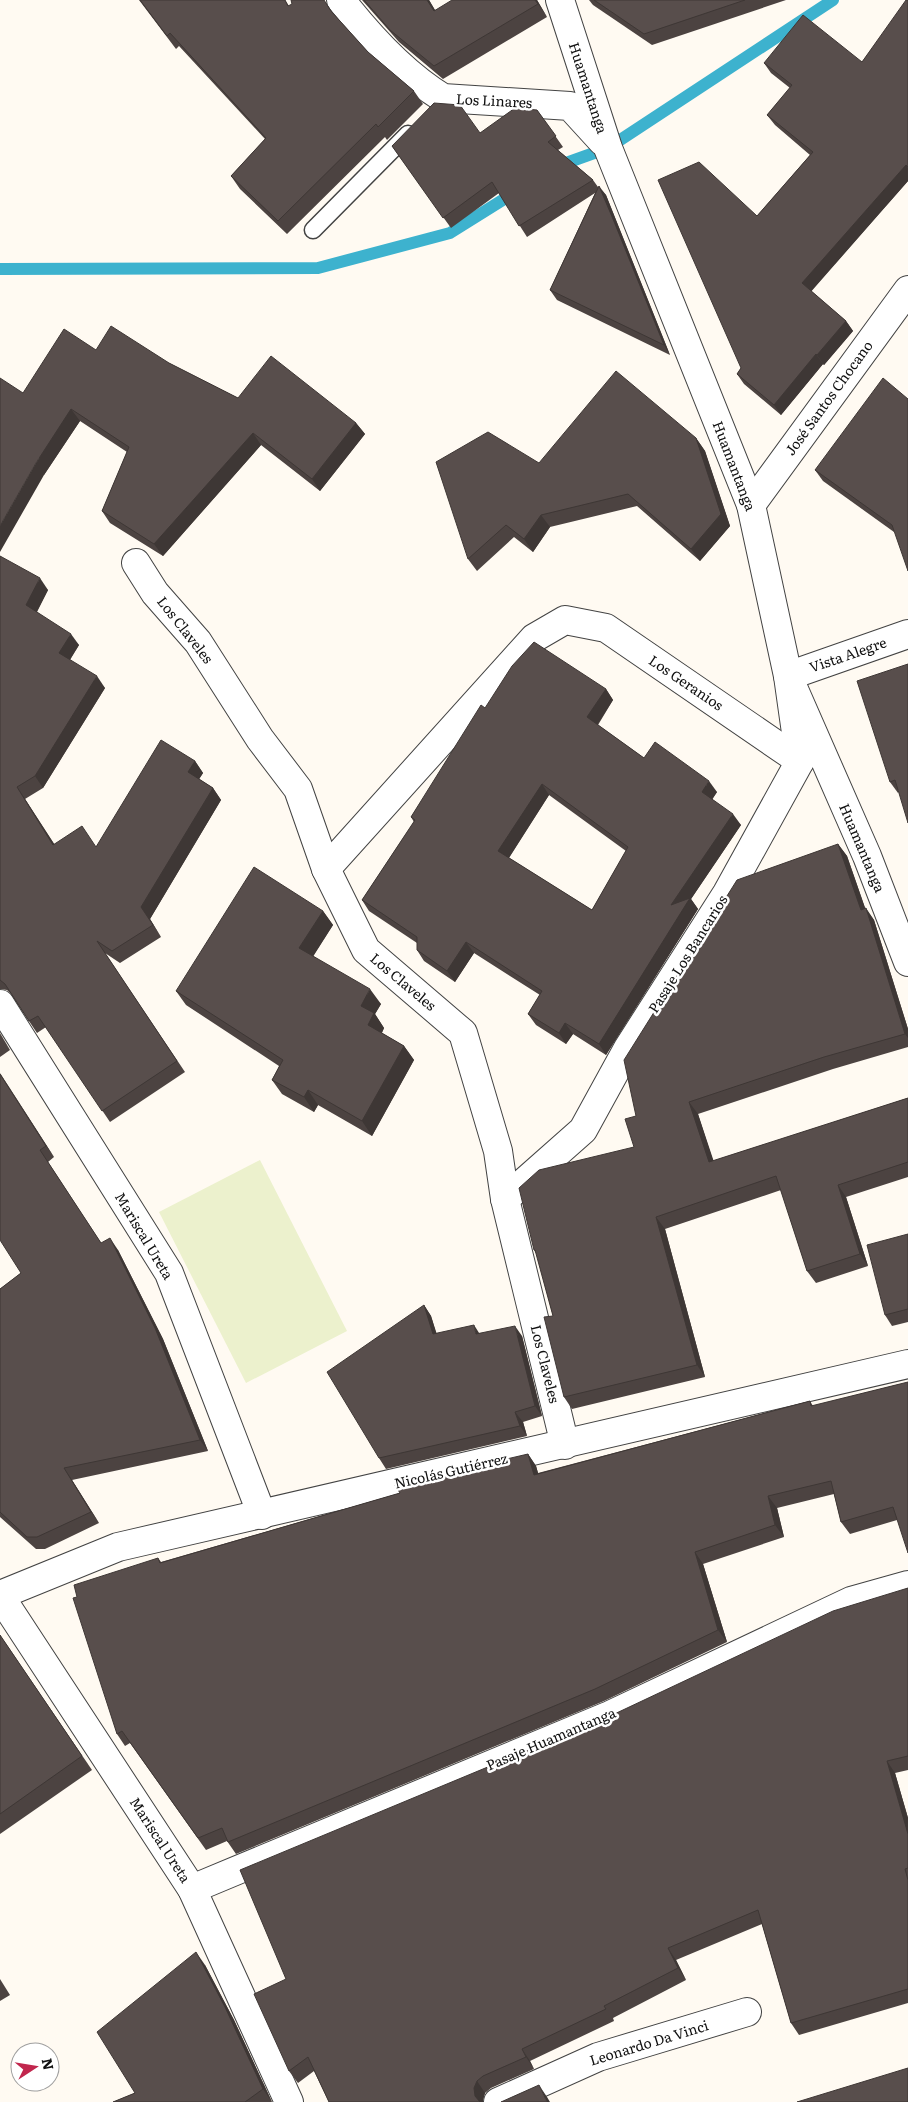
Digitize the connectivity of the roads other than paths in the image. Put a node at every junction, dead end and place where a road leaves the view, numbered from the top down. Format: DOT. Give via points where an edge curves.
graph roads {
  1 [pos="341,0"];
  2 [pos="560,0"];
  3 [pos="432,110"];
  4 [pos="608,148"];
  5 [pos="313,230"];
  6 [pos="908,290"];
  7 [pos="751,506"];
  8 [pos="136,563"];
  9 [pos="908,634"];
  10 [pos="788,676"];
  11 [pos="800,761"];
  12 [pos="326,868"];
  13 [pos="908,962"];
  14 [pos="0,1004"];
  15 [pos="505,1198"];
  16 [pos="908,1364"];
  17 [pos="565,1445"];
  18 [pos="262,1515"];
  19 [pos="908,1584"];
  20 [pos="0,1596"];
  21 [pos="192,1889"];
  22 [pos="747,2012"];
  23 [pos="290,2102"];
  24 [pos="498,2102"];
  1 -- 3 [label="street, Los Linares" via="363,28 427,89"];
  2 -- 4 [label="street, Huamantanga"];
  3 -- 4 [label="street, Los Linares" via="570,106"];
  3 -- 5 [label="lane"];
  4 -- 7 [label="street, Huamantanga"];
  6 -- 7 [label="street, José Santos Chocano"];
  7 -- 10 [label="street, Huamantanga"];
  8 -- 12 [label="street, Los Claveles" via="155,593 198,642 260,739 298,790"];
  9 -- 10 [label="street, Vista Alegre"];
  10 -- 11 [label="street"];
  10 -- 13 [label="street, Huamantanga" via="867,856"];
  11 -- 12 [label="street, Los Geranios" via="606,628 565,620 534,638"];
  11 -- 15 [label="street, Pasaje Los Bancarios" via="727,893 628,1048 583,1130"];
  12 -- 15 [label="street, Los Claveles" via="366,950 463,1033 498,1150"];
  14 -- 18 [label="street, Mariscal Ureta" via="168,1274"];
  15 -- 17 [label="street, Los Claveles"];
  16 -- 17 [label="street, Nicolás Gutiérrez"];
  17 -- 18 [label="street, Nicolás Gutiérrez"];
  18 -- 20 [label="street, Nicolás Gutiérrez" via="118,1547"];
  19 -- 21 [label="street, Pasaje Huamantanga" via="851,1601 610,1715"];
  20 -- 21 [label="street, Mariscal Ureta"];
  21 -- 23 [label="street, Mariscal Ureta"];
  22 -- 24 [label="street, Leonardo Da Vinci" via="598,2057"];
}
